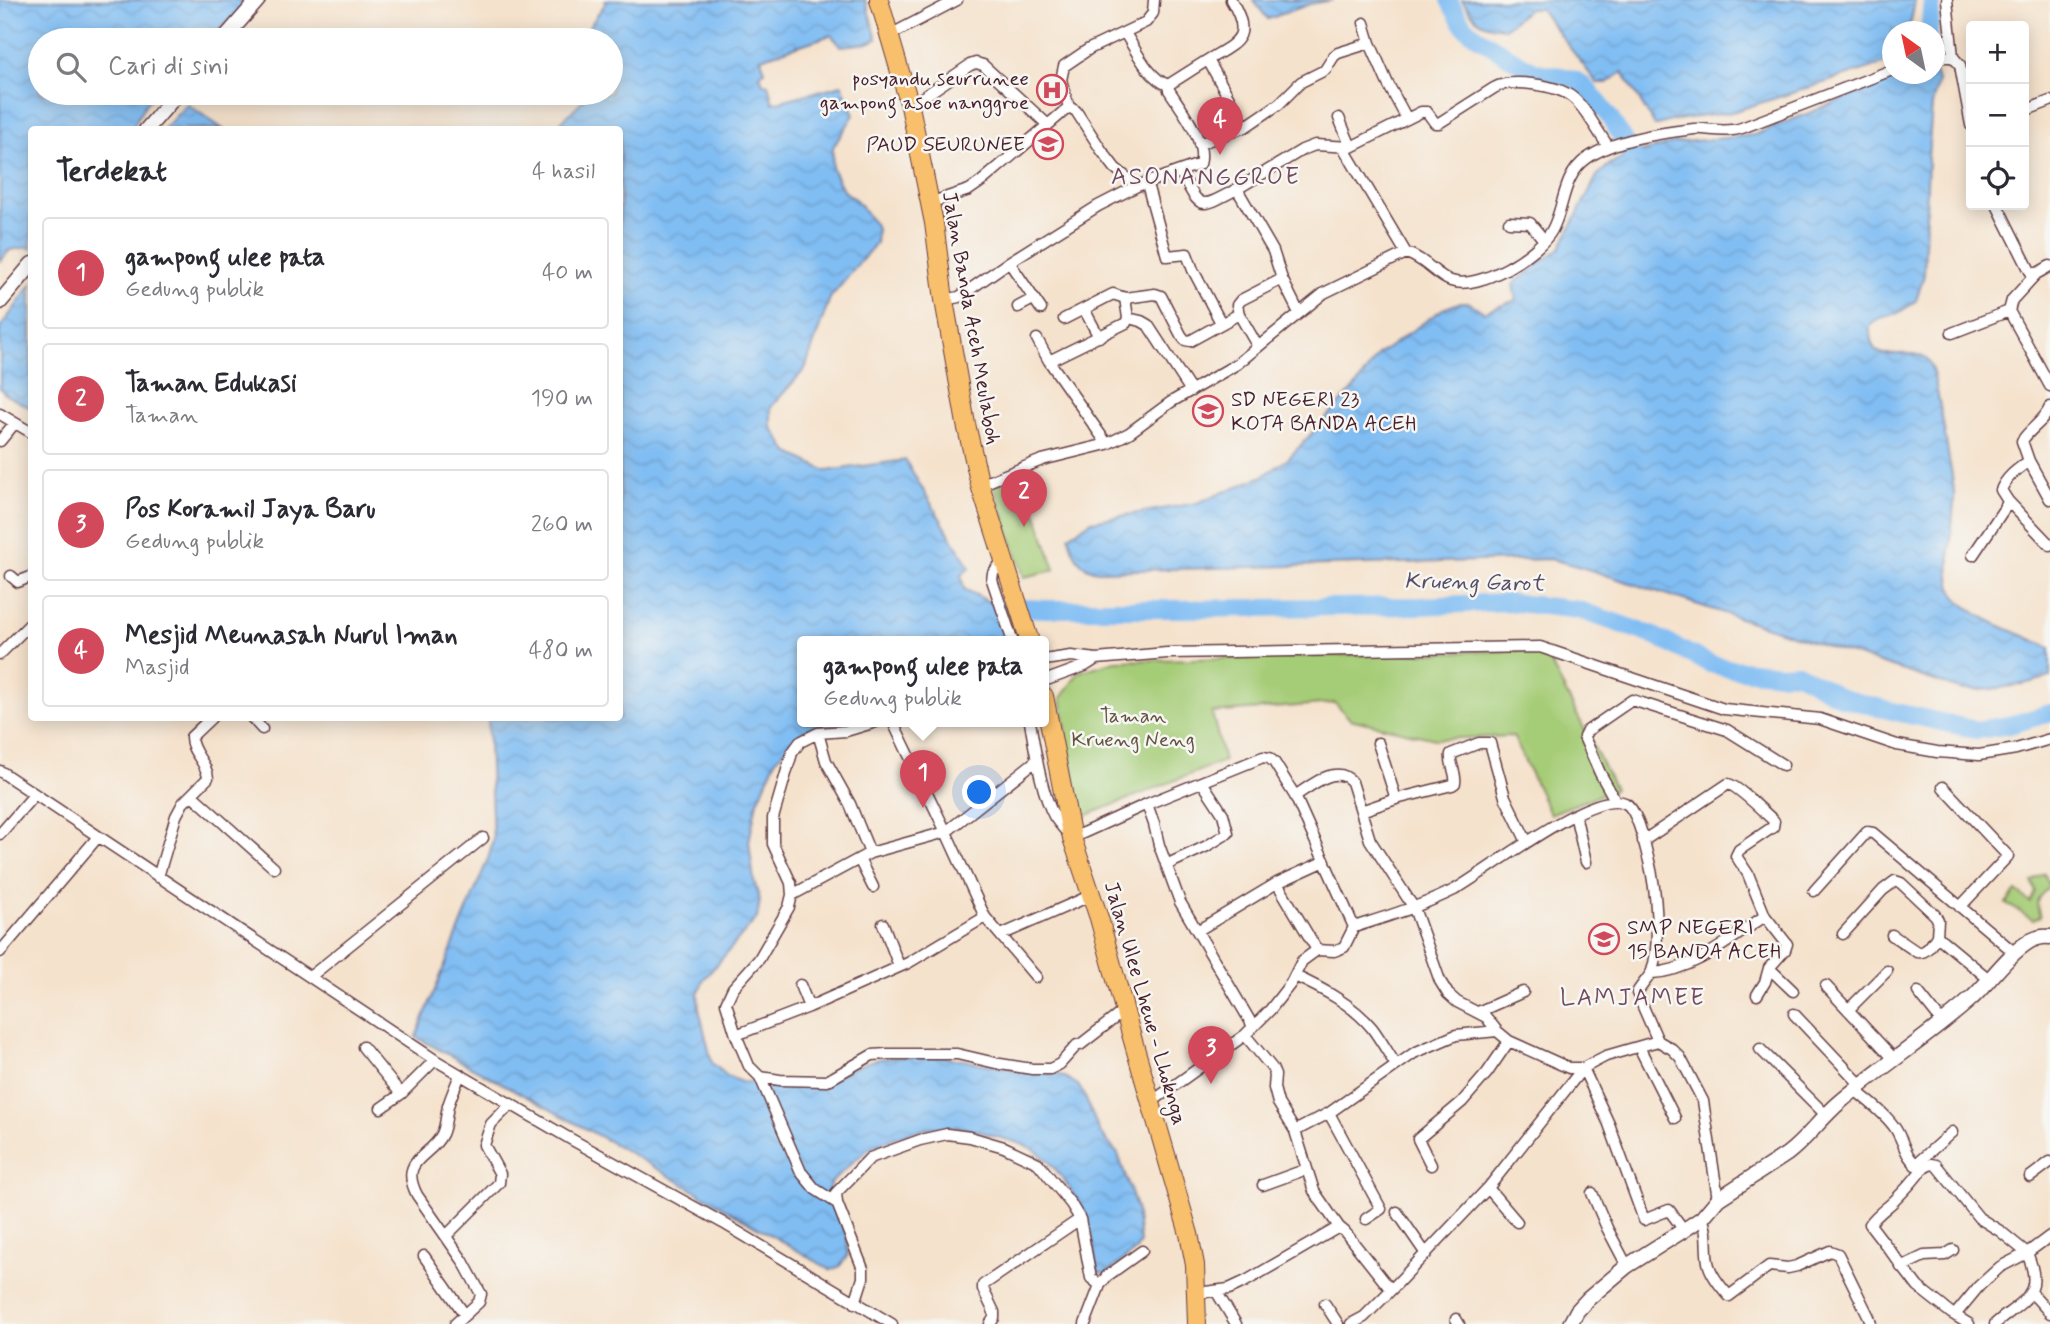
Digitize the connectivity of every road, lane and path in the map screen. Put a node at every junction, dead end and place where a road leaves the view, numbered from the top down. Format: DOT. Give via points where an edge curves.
graph roads {
  1 [pos="258,0"];
  2 [pos="879,0"];
  3 [pos="957,0"];
  4 [pos="1154,0"];
  5 [pos="1231,0"];
  6 [pos="1947,0"];
  7 [pos="1364,23"];
  8 [pos="234,28"];
  9 [pos="1125,33"];
  10 [pos="890,36"];
  11 [pos="1370,43"];
  12 [pos="1945,57"];
  13 [pos="1953,57"];
  14 [pos="1208,60"];
  15 [pos="1882,74"];
  16 [pos="1168,85"];
  17 [pos="1966,98"];
  18 [pos="2050,101"];
  19 [pos="168,105"];
  20 [pos="911,106"];
  21 [pos="1069,107"];
  22 [pos="2029,109"];
  23 [pos="1339,118"];
  24 [pos="1407,119"];
  25 [pos="1048,125"];
  26 [pos="149,126"];
  27 [pos="1245,127"];
  28 [pos="1199,145"];
  29 [pos="1612,145"];
  30 [pos="1347,147"];
  31 [pos="1180,171"];
  32 [pos="1142,185"];
  33 [pos="1237,189"];
  34 [pos="929,203"];
  35 [pos="1999,210"];
  36 [pos="1509,222"];
  37 [pos="1544,240"];
  38 [pos="1406,253"];
  39 [pos="1009,262"];
  40 [pos="2050,267"];
  41 [pos="28,269"];
  42 [pos="2036,274"];
  43 [pos="1282,279"];
  44 [pos="1125,298"];
  45 [pos="1033,299"];
  46 [pos="944,300"];
  47 [pos="0,302"];
  48 [pos="1018,307"];
  49 [pos="1041,309"];
  50 [pos="1084,309"];
  51 [pos="2009,311"];
  52 [pos="1299,313"];
  53 [pos="1239,314"];
  54 [pos="1128,318"];
  55 [pos="1065,319"];
  56 [pos="1221,323"];
  57 [pos="1952,332"];
  58 [pos="1099,337"];
  59 [pos="1037,340"];
  60 [pos="1258,347"];
  61 [pos="1049,361"];
  62 [pos="2050,386"];
  63 [pos="1191,391"];
  64 [pos="2050,407"];
  65 [pos="0,415"];
  66 [pos="14,424"];
  67 [pos="28,431"];
  68 [pos="0,441"];
  69 [pos="1107,444"];
  70 [pos="2029,461"];
  71 [pos="980,485"];
  72 [pos="2050,499"];
  73 [pos="2008,501"];
  74 [pos="2050,545"];
  75 [pos="1973,555"];
  76 [pos="11,576"];
  77 [pos="28,578"];
  78 [pos="1004,588"];
  79 [pos="28,626"];
  80 [pos="1012,636"];
  81 [pos="1027,636"];
  82 [pos="0,654"];
  83 [pos="1049,659"];
  84 [pos="1096,659"];
  85 [pos="1049,679"];
  86 [pos="208,721"];
  87 [pos="255,721"];
  88 [pos="1049,721"];
  89 [pos="859,727"];
  90 [pos="895,727"];
  91 [pos="1031,727"];
  92 [pos="262,729"];
  93 [pos="818,733"];
  94 [pos="2050,739"];
  95 [pos="1378,743"];
  96 [pos="1037,760"];
  97 [pos="1783,765"];
  98 [pos="0,771"];
  99 [pos="1202,782"];
  100 [pos="1943,787"];
  101 [pos="34,795"];
  102 [pos="192,795"];
  103 [pos="1295,796"];
  104 [pos="1396,799"];
  105 [pos="1615,800"];
  106 [pos="1147,804"];
  107 [pos="1361,811"];
  108 [pos="1574,814"];
  109 [pos="946,832"];
  110 [pos="0,834"];
  111 [pos="97,838"];
  112 [pos="483,838"];
  113 [pos="1072,838"];
  114 [pos="1643,841"];
  115 [pos="1527,842"];
  116 [pos="870,853"];
  117 [pos="859,859"];
  118 [pos="1325,861"];
  119 [pos="1586,862"];
  120 [pos="1910,864"];
  121 [pos="1166,865"];
  122 [pos="274,868"];
  123 [pos="158,877"];
  124 [pos="1895,881"];
  125 [pos="1278,883"];
  126 [pos="873,887"];
  127 [pos="1814,891"];
  128 [pos="792,895"];
  129 [pos="1092,895"];
  130 [pos="1960,907"];
  131 [pos="1414,908"];
  132 [pos="1765,916"];
  133 [pos="985,917"];
  134 [pos="883,924"];
  135 [pos="1354,927"];
  136 [pos="1198,931"];
  137 [pos="1843,934"];
  138 [pos="1001,935"];
  139 [pos="1892,935"];
  140 [pos="1937,936"];
  141 [pos="2050,937"];
  142 [pos="1317,950"];
  143 [pos="0,952"];
  144 [pos="2015,953"];
  145 [pos="899,966"];
  146 [pos="1769,968"];
  147 [pos="1887,971"];
  148 [pos="1652,973"];
  149 [pos="311,976"];
  150 [pos="1295,976"];
  151 [pos="1036,977"];
  152 [pos="1990,980"];
  153 [pos="800,985"];
  154 [pos="1826,986"];
  155 [pos="1793,991"];
  156 [pos="1523,992"];
  157 [pos="1918,992"];
  158 [pos="1757,995"];
  159 [pos="809,1007"];
  160 [pos="1125,1010"];
  161 [pos="1848,1010"];
  162 [pos="1478,1013"];
  163 [pos="1794,1014"];
  164 [pos="1942,1022"];
  165 [pos="1252,1026"];
  166 [pos="1497,1031"];
  167 [pos="736,1035"];
  168 [pos="1245,1035"];
  169 [pos="1509,1041"];
  170 [pos="1658,1041"];
  171 [pos="363,1046"];
  172 [pos="1639,1047"];
  173 [pos="1760,1049"];
  174 [pos="1894,1059"];
  175 [pos="435,1060"];
  176 [pos="1396,1065"];
  177 [pos="1583,1068"];
  178 [pos="460,1075"];
  179 [pos="760,1078"];
  180 [pos="1858,1087"];
  181 [pos="401,1094"];
  182 [pos="1150,1103"];
  183 [pos="511,1104"];
  184 [pos="381,1108"];
  185 [pos="1329,1113"];
  186 [pos="1826,1115"];
  187 [pos="1675,1118"];
  188 [pos="1295,1131"];
  189 [pos="1952,1132"];
  190 [pos="2050,1161"];
  191 [pos="1431,1165"];
  192 [pos="1919,1167"];
  193 [pos="1307,1169"];
  194 [pos="2031,1177"];
  195 [pos="1263,1185"];
  196 [pos="1488,1188"];
  197 [pos="1592,1193"];
  198 [pos="1718,1199"];
  199 [pos="835,1201"];
  200 [pos="1397,1212"];
  201 [pos="1702,1218"];
  202 [pos="1080,1219"];
  203 [pos="1366,1219"];
  204 [pos="1517,1222"];
  205 [pos="1339,1227"];
  206 [pos="1684,1230"];
  207 [pos="446,1236"];
  208 [pos="2050,1236"];
  209 [pos="1953,1250"];
  210 [pos="1142,1251"];
  211 [pos="2027,1253"];
  212 [pos="1426,1254"];
  213 [pos="424,1256"];
  214 [pos="1627,1266"];
  215 [pos="1901,1267"];
  216 [pos="1100,1285"];
  217 [pos="1391,1290"];
  218 [pos="1216,1291"];
  219 [pos="2031,1292"];
  220 [pos="1197,1293"];
  221 [pos="855,1303"];
  222 [pos="1325,1304"];
  223 [pos="2050,1313"];
  224 [pos="465,1315"];
  225 [pos="1955,1315"];
  226 [pos="1356,1323"];
  227 [pos="455,1324"];
  228 [pos="892,1324"];
  229 [pos="989,1324"];
  230 [pos="1085,1324"];
  231 [pos="1197,1324"];
  232 [pos="1236,1324"];
  233 [pos="1338,1324"];
  234 [pos="1570,1324"];
  235 [pos="1871,1324"];
  236 [pos="1969,1324"];
  237 [pos="1995,1324"];
  1 -- 8 [label="street"];
  2 -- 10 [label="highway, Jalan Banda Aceh Meulaboh"];
  3 -- 10 [label="street"];
  4 -- 9 [label="street" via="1153,13 1146,22"];
  5 -- 14 [label="street" via="1242,34"];
  6 -- 13 [label="street"];
  7 -- 11 [label="street"];
  9 -- 16 [label="street" via="1152,75"];
  9 -- 21 [label="street" via="1064,66 1061,80"];
  10 -- 20 [label="highway, Jalan Banda Aceh Meulaboh"];
  11 -- 24 [label="street"];
  11 -- 27 [label="street" via="1338,53 1325,70 1301,82"];
  12 -- 13 [label="street"];
  13 -- 17 [label="street" via="1960,65"];
  14 -- 16 [label="street"];
  14 -- 27 [label="street"];
  15 -- 29 [label="street" via="1747,127 1696,129"];
  16 -- 28 [label="street"];
  18 -- 22 [label="street"];
  19 -- 26 [label="street"];
  20 -- 25 [label="street" via="976,63"];
  20 -- 34 [label="highway, Jalan Banda Aceh Meulaboh"];
  21 -- 25 [label="street"];
  21 -- 32 [label="street" via="1115,168"];
  23 -- 30 [label="street"];
  24 -- 29 [label="street" via="1427,112 1439,123 1502,83 1529,84 1565,92 1575,99"];
  24 -- 30 [label="street"];
  25 -- 34 [label="street" via="969,190"];
  27 -- 28 [label="street"];
  28 -- 31 [label="street" via="1200,164"];
  29 -- 37 [label="street" via="1575,170 1553,230"];
  30 -- 33 [label="street" via="1315,145"];
  30 -- 38 [label="street"];
  31 -- 32 [label="street"];
  31 -- 33 [label="street" via="1200,204"];
  32 -- 39 [label="street"];
  32 -- 56 [label="street" via="1167,256 1187,254"];
  33 -- 43 [label="street" via="1273,251"];
  34 -- 46 [label="highway, Jalan Banda Aceh Meulaboh"];
  35 -- 42 [label="street" via="2025,263"];
  36 -- 37 [label="street" via="1530,223"];
  37 -- 38 [label="street" via="1529,255 1466,284 1450,281"];
  38 -- 52 [label="street" via="1324,293"];
  39 -- 45 [label="street"];
  39 -- 46 [label="street" via="959,297"];
  40 -- 42 [label="street"];
  41 -- 47 [label="street"];
  42 -- 51 [label="street" via="2012,300"];
  43 -- 52 [label="street"];
  43 -- 53 [label="street" via="1238,303"];
  44 -- 50 [label="street" via="1113,294"];
  44 -- 54 [label="street"];
  44 -- 56 [label="street" via="1161,296 1185,340"];
  45 -- 48 [label="street"];
  45 -- 49 [label="street"];
  46 -- 71 [label="highway, Jalan Banda Aceh Meulaboh"];
  50 -- 55 [label="street"];
  50 -- 58 [label="street"];
  51 -- 57 [label="street"];
  51 -- 62 [label="street"];
  52 -- 60 [label="street"];
  53 -- 56 [label="street"];
  53 -- 60 [label="street"];
  54 -- 58 [label="street"];
  54 -- 63 [label="street" via="1148,325"];
  58 -- 61 [label="street"];
  59 -- 61 [label="street"];
  60 -- 63 [label="street"];
  61 -- 69 [label="street"];
  63 -- 69 [label="street"];
  64 -- 70 [label="street" via="2022,441"];
  65 -- 66 [label="street"];
  66 -- 67 [label="street"];
  66 -- 68 [label="street"];
  69 -- 71 [label="street" via="1042,460"];
  70 -- 72 [label="street"];
  70 -- 73 [label="street" via="2004,483 2001,489"];
  71 -- 78 [label="highway, Jalan Banda Aceh Meulaboh" via="1004,559"];
  73 -- 74 [label="street"];
  73 -- 75 [label="street"];
  76 -- 77 [label="street" via="18,582"];
  78 -- 80 [label="street"];
  78 -- 81 [label="highway, Jalan Banda Aceh Meulaboh"];
  79 -- 82 [label="street"];
  83 -- 84 [label="street"];
  84 -- 85 [label="street"];
  84 -- 94 [label="street" via="1167,653 1540,648 1724,709 1821,719 1897,745 1979,755"];
  86 -- 102 [label="street" via="191,737 208,778"];
  87 -- 92 [label="street"];
  88 -- 113 [label="highway, Jalan Ulee Lheue - Lhoknga"];
  89 -- 93 [label="street"];
  90 -- 109 [label="street"];
  91 -- 96 [label="street"];
  93 -- 116 [label="street" via="826,761"];
  93 -- 128 [label="street" via="792,752 773,818 774,844"];
  95 -- 104 [label="street"];
  96 -- 109 [label="street"];
  96 -- 113 [label="street" via="1055,817"];
  97 -- 105 [label="street" via="1727,730 1632,700 1584,737"];
  98 -- 101 [label="street"];
  99 -- 103 [label="street" via="1263,757 1274,762"];
  99 -- 106 [label="street"];
  99 -- 121 [label="street" via="1223,814 1228,833"];
  100 -- 130 [label="street" via="2008,856"];
  101 -- 110 [label="street"];
  101 -- 111 [label="street"];
  102 -- 122 [label="street"];
  102 -- 123 [label="street" via="176,816"];
  103 -- 107 [label="street" via="1326,777 1342,774 1352,782"];
  103 -- 118 [label="street"];
  104 -- 107 [label="street"];
  104 -- 115 [label="street" via="1452,785 1456,779 1451,754 1490,743 1505,797"];
  105 -- 108 [label="street"];
  105 -- 114 [label="street" via="1628,804 1634,812"];
  106 -- 113 [label="street"];
  106 -- 121 [label="street"];
  107 -- 131 [label="street" via="1370,840"];
  108 -- 115 [label="street"];
  108 -- 119 [label="street"];
  109 -- 116 [label="street"];
  109 -- 133 [label="street"];
  111 -- 123 [label="street"];
  111 -- 143 [label="street"];
  112 -- 149 [label="street"];
  113 -- 129 [label="highway, Jalan Ulee Lheue - Lhoknga"];
  114 -- 132 [label="street" via="1728,784 1737,786 1774,821 1773,827 1736,856"];
  114 -- 148 [label="street" via="1658,938"];
  115 -- 131 [label="street" via="1454,890"];
  116 -- 117 [label="street"];
  117 -- 126 [label="street"];
  117 -- 128 [label="street"];
  118 -- 125 [label="street"];
  118 -- 135 [label="street"];
  120 -- 124 [label="street"];
  120 -- 127 [label="street" via="1867,832"];
  120 -- 130 [label="street"];
  121 -- 136 [label="street" via="1180,902"];
  123 -- 149 [label="street"];
  124 -- 137 [label="street"];
  124 -- 140 [label="street" via="1935,915"];
  125 -- 136 [label="street"];
  125 -- 142 [label="street"];
  128 -- 167 [label="street" via="759,959 727,1001"];
  129 -- 138 [label="street"];
  129 -- 160 [label="highway, Jalan Ulee Lheue - Lhoknga"];
  130 -- 144 [label="street"];
  131 -- 135 [label="street"];
  131 -- 162 [label="street" via="1440,981 1457,1002"];
  132 -- 146 [label="street" via="1787,944"];
  132 -- 148 [label="street" via="1692,963"];
  133 -- 138 [label="street"];
  133 -- 145 [label="street"];
  134 -- 145 [label="street"];
  135 -- 142 [label="street" via="1344,947"];
  136 -- 165 [label="street"];
  138 -- 151 [label="street"];
  139 -- 140 [label="street" via="1921,953"];
  140 -- 152 [label="street"];
  141 -- 144 [label="street" via="2031,941"];
  142 -- 150 [label="street" via="1302,961"];
  144 -- 152 [label="street"];
  145 -- 159 [label="street"];
  146 -- 155 [label="street"];
  146 -- 158 [label="street"];
  147 -- 161 [label="street"];
  148 -- 170 [label="street" via="1637,993"];
  149 -- 175 [label="street"];
  150 -- 165 [label="street"];
  150 -- 176 [label="street" via="1328,992 1359,1015"];
  152 -- 164 [label="street"];
  153 -- 159 [label="street"];
  154 -- 161 [label="street"];
  156 -- 162 [label="street"];
  157 -- 164 [label="street"];
  159 -- 167 [label="street"];
  160 -- 179 [label="street" via="1050,1069 957,1054 887,1054 872,1055 827,1081"];
  160 -- 182 [label="highway, Jalan Ulee Lheue - Lhoknga"];
  161 -- 174 [label="street"];
  162 -- 166 [label="street"];
  163 -- 180 [label="street"];
  164 -- 174 [label="street"];
  165 -- 168 [label="street"];
  166 -- 169 [label="street"];
  166 -- 176 [label="street" via="1456,1035"];
  167 -- 179 [label="street" via="749,1066"];
  168 -- 182 [label="street"];
  168 -- 188 [label="street" via="1272,1068 1278,1104"];
  169 -- 177 [label="street" via="1569,1068"];
  169 -- 191 [label="street" via="1462,1102 1418,1139"];
  170 -- 172 [label="street"];
  170 -- 198 [label="street" via="1680,1058 1703,1101"];
  171 -- 181 [label="street"];
  172 -- 177 [label="street"];
  172 -- 187 [label="street"];
  173 -- 186 [label="street"];
  174 -- 180 [label="street"];
  175 -- 178 [label="street"];
  175 -- 181 [label="street"];
  176 -- 185 [label="street"];
  177 -- 196 [label="street"];
  177 -- 206 [label="street" via="1644,1220 1669,1210"];
  178 -- 183 [label="street"];
  178 -- 207 [label="street" via="443,1133 415,1163 411,1174 417,1195"];
  179 -- 199 [label="street" via="802,1172 815,1189"];
  180 -- 186 [label="street"];
  180 -- 192 [label="street" via="1887,1118 1905,1153"];
  181 -- 184 [label="street"];
  182 -- 220 [label="highway, Jalan Ulee Lheue - Lhoknga" via="1189,1234"];
  183 -- 207 [label="street" via="491,1124 484,1144 500,1174 499,1183"];
  183 -- 221 [label="street"];
  185 -- 188 [label="street"];
  185 -- 203 [label="street" via="1381,1209"];
  186 -- 198 [label="street" via="1797,1147"];
  188 -- 193 [label="street"];
  189 -- 192 [label="street"];
  190 -- 194 [label="street"];
  192 -- 211 [label="street" via="1936,1165 1979,1218"];
  192 -- 215 [label="street" via="1911,1184 1870,1224"];
  193 -- 195 [label="street"];
  193 -- 205 [label="street" via="1314,1191"];
  196 -- 204 [label="street"];
  196 -- 212 [label="street"];
  197 -- 214 [label="street"];
  198 -- 201 [label="street"];
  199 -- 202 [label="street" via="838,1190 870,1158 947,1134 1004,1147 1038,1163"];
  199 -- 221 [label="street" via="863,1269"];
  200 -- 212 [label="street"];
  201 -- 206 [label="street"];
  201 -- 235 [label="street" via="1708,1261 1727,1295 1769,1266 1788,1268 1835,1251"];
  202 -- 216 [label="street" via="1091,1278"];
  202 -- 229 [label="street" via="984,1285 994,1312"];
  205 -- 217 [label="street"];
  205 -- 218 [label="street" via="1246,1281"];
  206 -- 214 [label="street"];
  207 -- 224 [label="street" via="481,1298"];
  208 -- 211 [label="street"];
  209 -- 215 [label="street"];
  210 -- 216 [label="street"];
  211 -- 219 [label="street" via="2034,1269"];
  211 -- 225 [label="street" via="2000,1267"];
  212 -- 217 [label="street"];
  213 -- 224 [label="street"];
  214 -- 234 [label="street" via="1588,1299"];
  215 -- 225 [label="street"];
  216 -- 230 [label="street"];
  217 -- 226 [label="street"];
  218 -- 220 [label="street"];
  218 -- 232 [label="street"];
  219 -- 223 [label="street"];
  219 -- 237 [label="street"];
  220 -- 231 [label="highway, Jalan Ulee Lheue - Lhoknga"];
  221 -- 228 [label="street"];
  222 -- 233 [label="street"];
  224 -- 227 [label="street"];
  225 -- 236 [label="street"];
}
